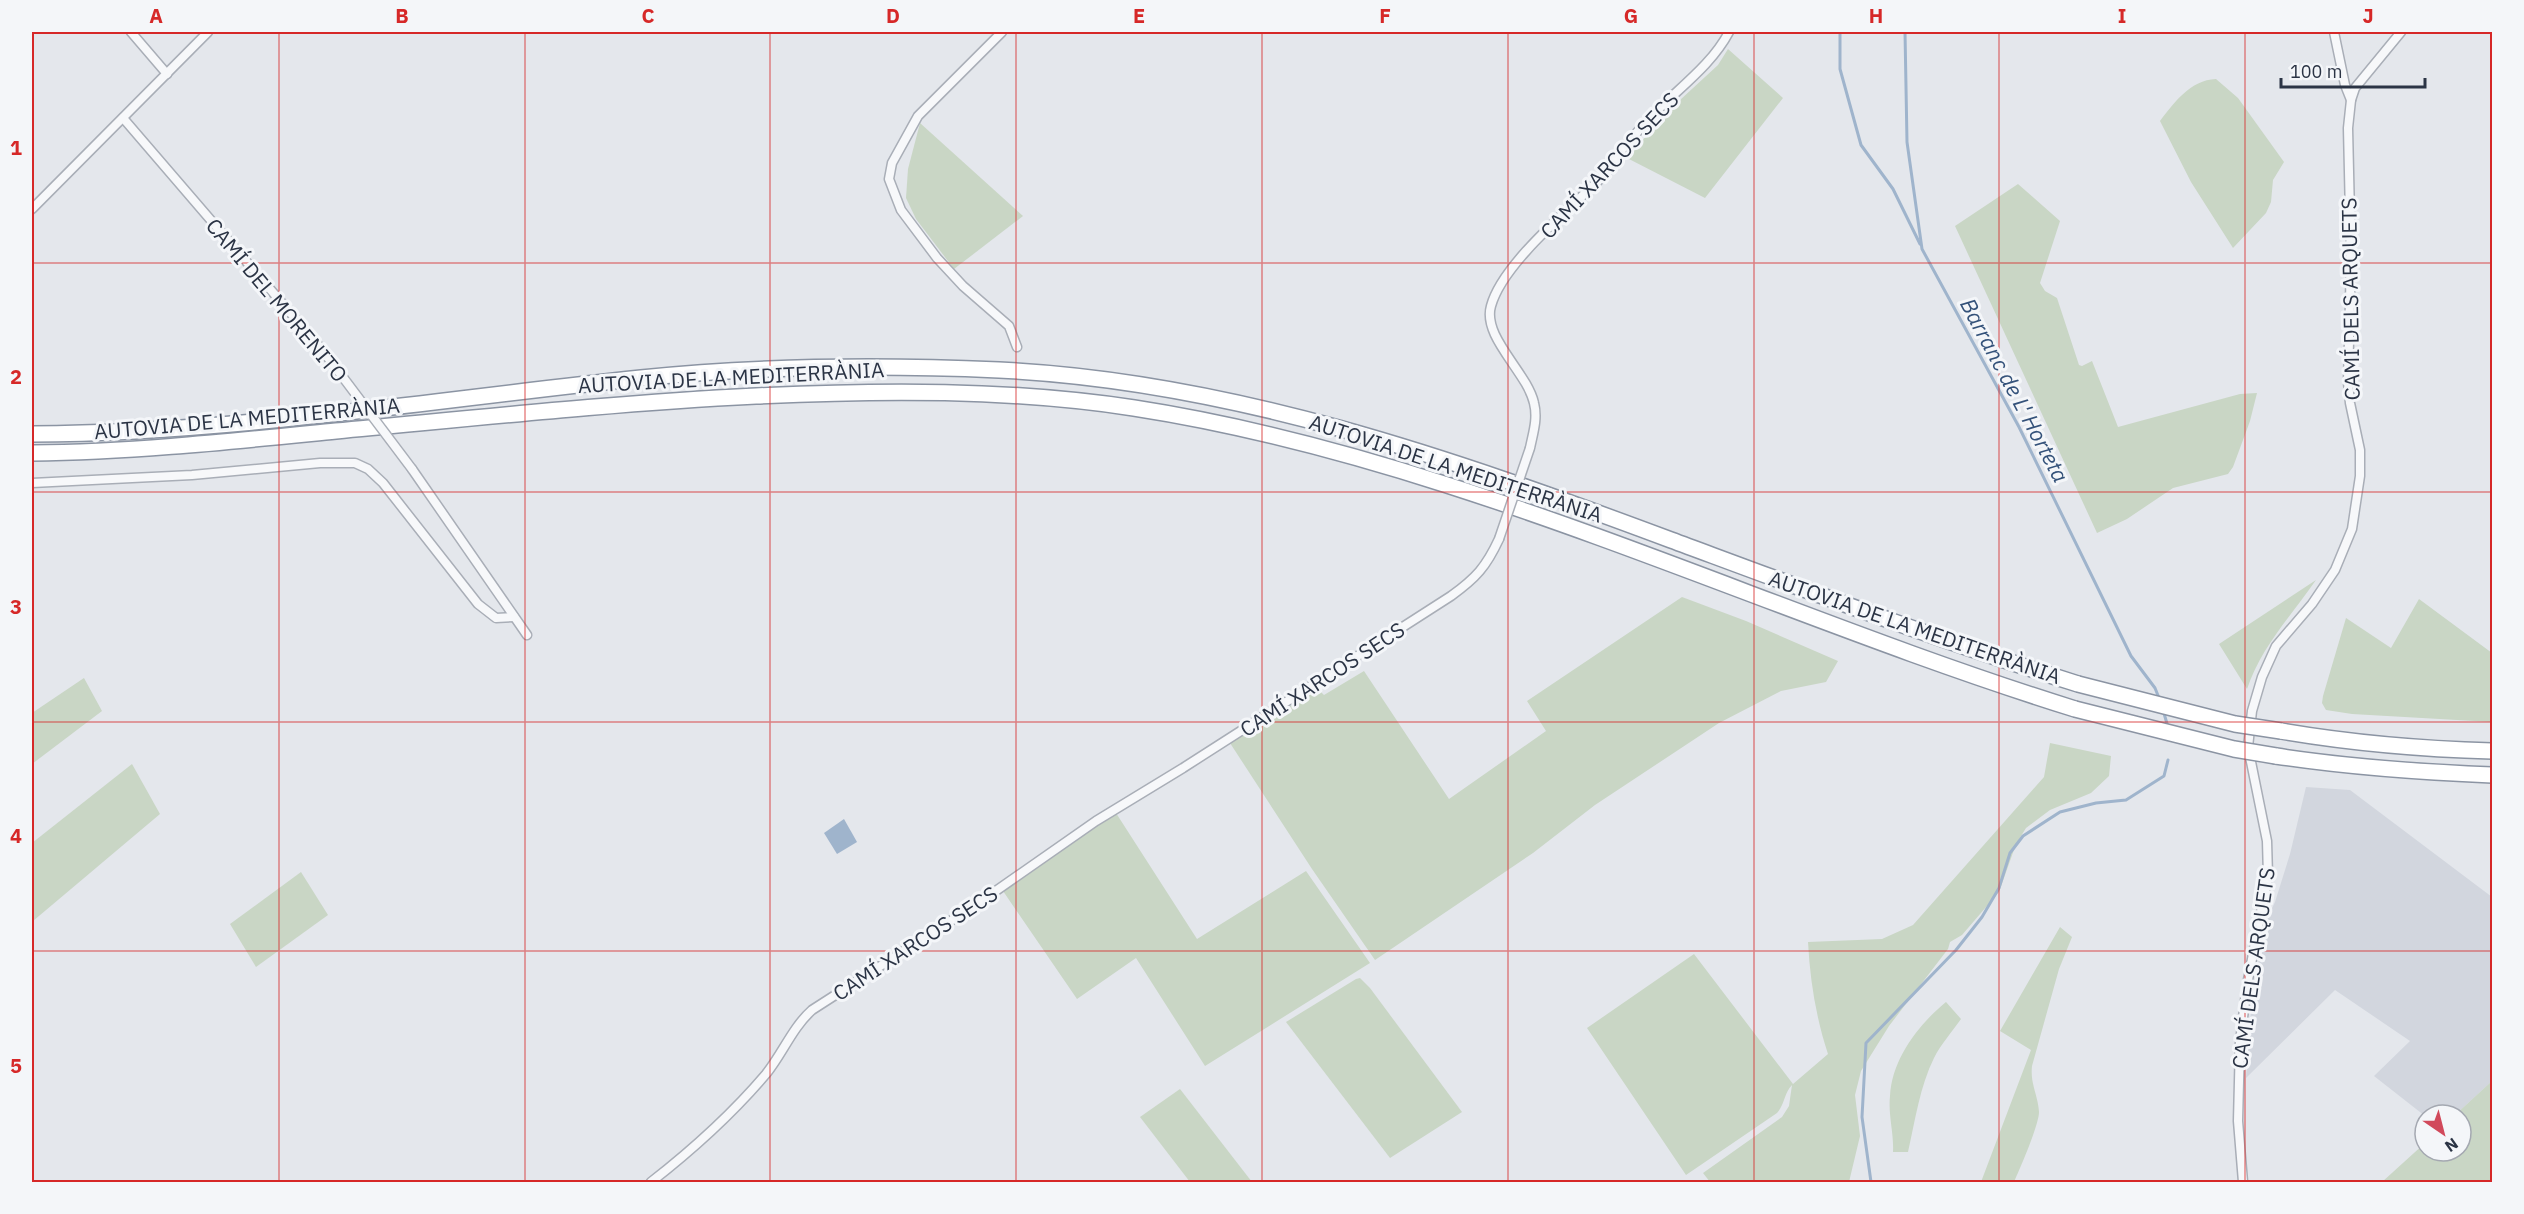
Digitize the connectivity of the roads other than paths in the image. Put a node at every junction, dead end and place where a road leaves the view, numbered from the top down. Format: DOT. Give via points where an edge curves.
graph roads {
  1 [pos="131,32"];
  2 [pos="208,32"];
  3 [pos="1002,32"];
  4 [pos="1729,32"];
  5 [pos="2334,32"];
  6 [pos="2400,32"];
  7 [pos="166,74"];
  8 [pos="2351,100"];
  9 [pos="123,118"];
  10 [pos="32,209"];
  11 [pos="1017,347"];
  12 [pos="32,434"];
  13 [pos="32,453"];
  14 [pos="32,483"];
  15 [pos="514,616"];
  16 [pos="527,635"];
  17 [pos="2493,751"];
  18 [pos="2493,775"];
  19 [pos="651,1182"];
  20 [pos="2242,1182"];
  1 -- 7 [label="street"];
  2 -- 7 [label="street"];
  3 -- 11 [label="street" via="918,116 892,163 889,179 901,210 937,258 1009,326"];
  4 -- 19 [label="street, CAMÍ XARCOS SECS, bridge" via="1716,52 1624,147 1605,175 1504,278 1494,297 1490,308 1493,332 1527,384 1536,418 1530,448 1499,539 1478,575 1192,763 1096,820 980,902 812,1011 744,1099"];
  5 -- 8 [label="street, CAMÍ DELS ARQUETS"];
  6 -- 8 [label="street" via="2355,88"];
  7 -- 9 [label="street"];
  8 -- 20 [label="street, CAMÍ DELS ARQUETS" via="2348,382 2360,450 2358,498 2352,529 2335,570 2276,646 2252,711 2248,747 2267,841 2268,876 2240,1042 2238,1120"];
  9 -- 10 [label="street"];
  9 -- 15 [label="street, CAMÍ DEL MORENITO, bridge" via="319,346 412,469"];
  12 -- 17 [label="highway, AUTOVIA DE LA MEDITERRÀNIA, bridge" via="254,421 647,378 838,367 1002,370 1132,383 1266,409 1404,446 1528,487 1974,651 2078,684 2235,724 2374,743"];
  13 -- 18 [label="highway, AUTOVIA DE LA MEDITERRÀNIA, bridge" via="249,440 655,401 841,392 1002,394 1134,408 1267,435 1405,472 1521,510 1979,679 2075,709 2234,749 2324,764"];
  14 -- 15 [label="street" via="355,463 383,483 478,604 496,618"];
  15 -- 16 [label="street, CAMÍ DEL MORENITO"];
}
